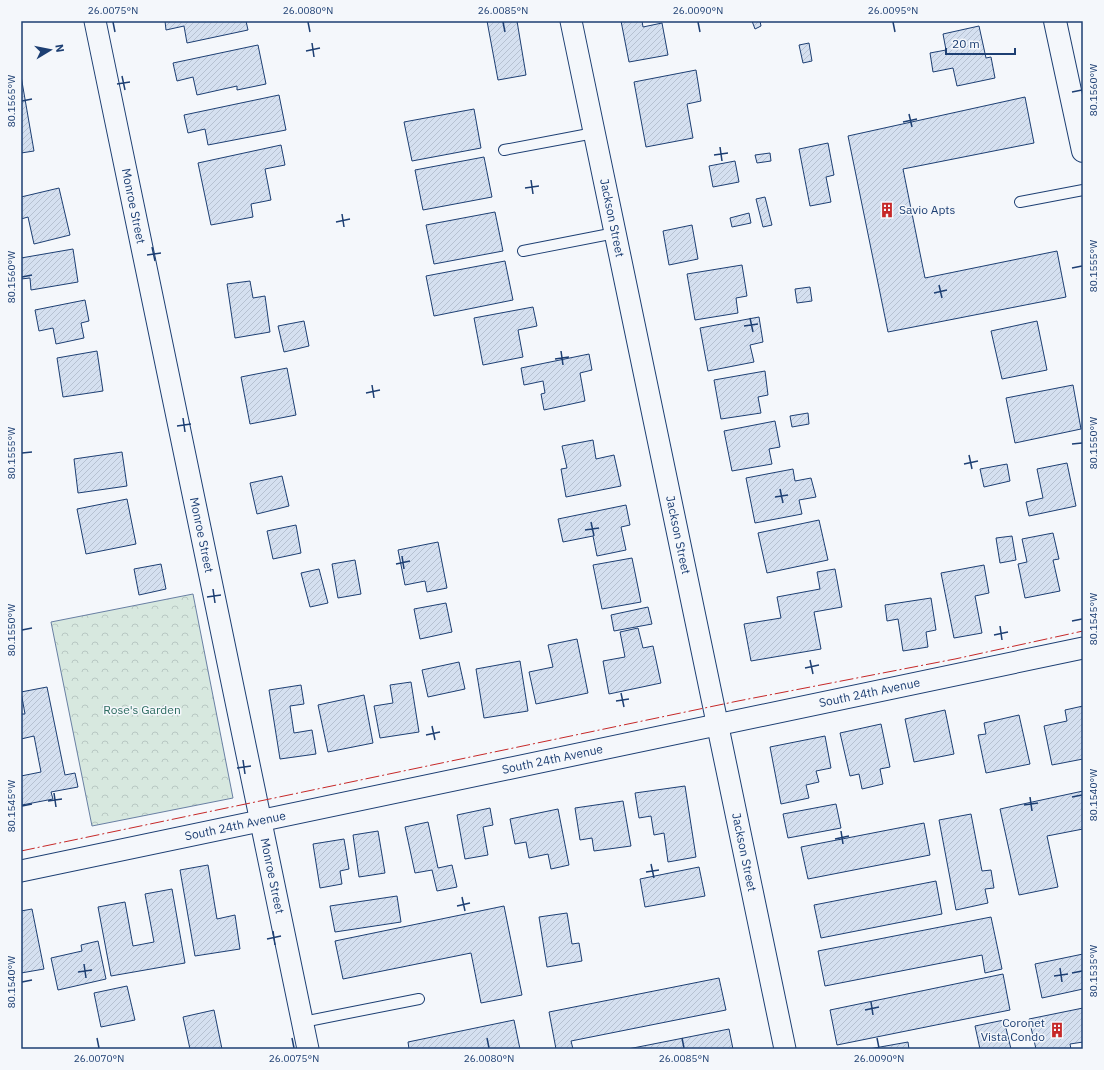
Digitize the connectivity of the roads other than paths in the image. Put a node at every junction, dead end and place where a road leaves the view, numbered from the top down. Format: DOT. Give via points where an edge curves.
graph roads {
  1 [pos="95,21"];
  2 [pos="571,21"];
  3 [pos="1055,21"];
  4 [pos="1079,113"];
  5 [pos="594,133"];
  6 [pos="504,150"];
  7 [pos="1083,151"];
  8 [pos="1083,190"];
  9 [pos="1020,202"];
  10 [pos="615,233"];
  11 [pos="523,251"];
  12 [pos="1083,648"];
  13 [pos="717,724"];
  14 [pos="261,820"];
  15 [pos="21,871"];
  16 [pos="419,999"];
  17 [pos="303,1022"];
  18 [pos="308,1049"];
  19 [pos="785,1049"];
  1 -- 14 [label="street, Monroe Street"];
  2 -- 5 [label="street, Jackson Street"];
  3 -- 4 [label="main road"];
  4 -- 7 [label="main road"];
  5 -- 6 [label="lane"];
  5 -- 10 [label="street, Jackson Street"];
  8 -- 9 [label="lane"];
  10 -- 11 [label="lane"];
  10 -- 13 [label="street, Jackson Street"];
  12 -- 13 [label="street, South 24th Avenue"];
  13 -- 14 [label="street, South 24th Avenue"];
  13 -- 19 [label="street, Jackson Street"];
  14 -- 15 [label="street, South 24th Avenue"];
  14 -- 17 [label="street, Monroe Street"];
  16 -- 17 [label="lane"];
  17 -- 18 [label="street, Monroe Street"];
}
